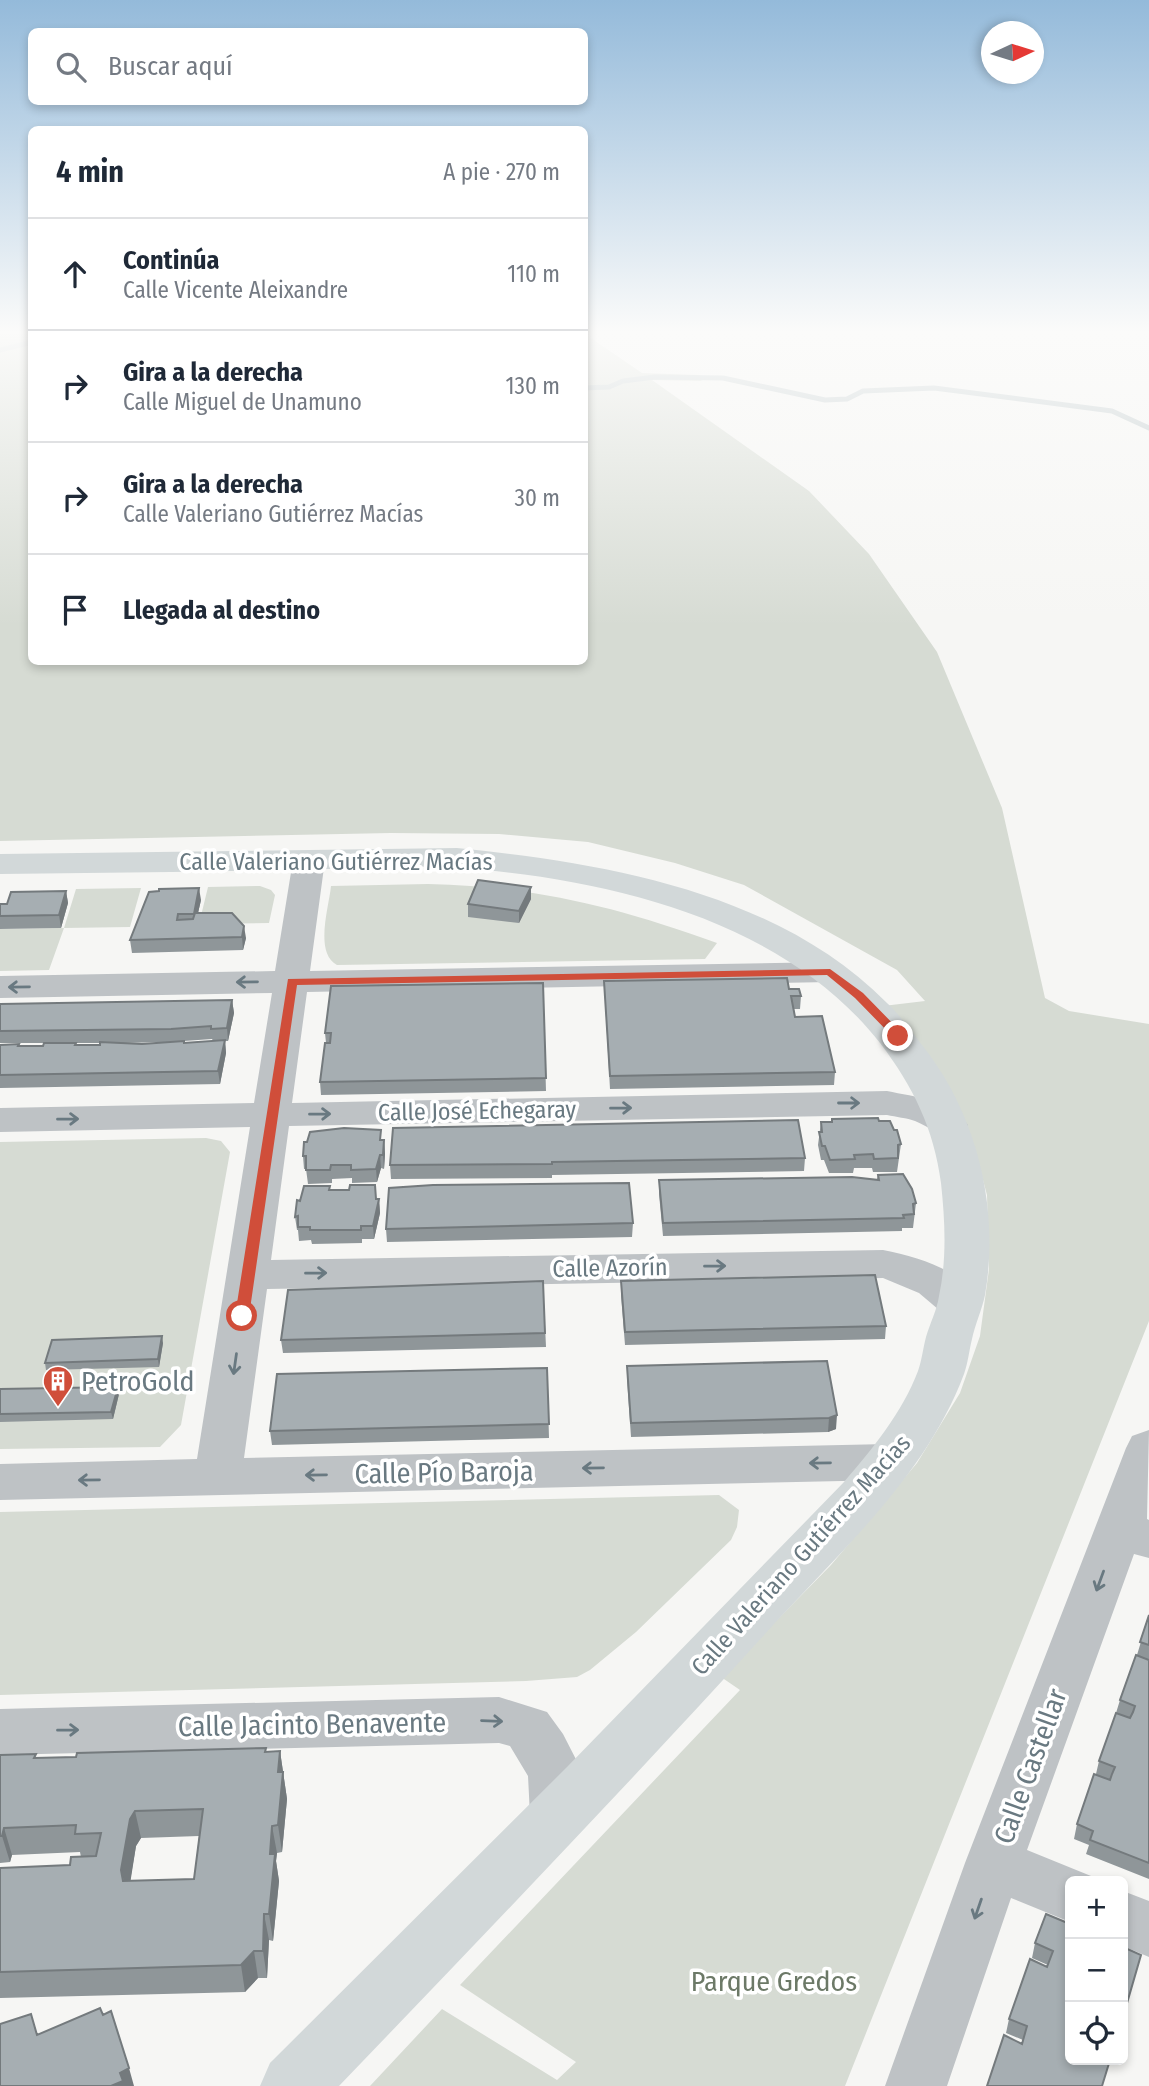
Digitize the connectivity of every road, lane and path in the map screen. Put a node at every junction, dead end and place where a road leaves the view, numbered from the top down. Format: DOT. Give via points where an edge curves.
graph roads {
  1 [pos="309,860"];
  2 [pos="0,864"];
  3 [pos="755,929"];
  4 [pos="830,972"];
  5 [pos="741,973"];
  6 [pos="292,981"];
  7 [pos="0,987"];
  8 [pos="272,1115"];
  9 [pos="0,1120"];
  10 [pos="949,1125"];
  11 [pos="248,1275"];
  12 [pos="960,1304"];
  13 [pos="1149,1448"];
  14 [pos="888,1462"];
  15 [pos="218,1477"];
  16 [pos="0,1482"];
  17 [pos="1134,1534"];
  18 [pos="0,1732"];
  19 [pos="558,1815"];
  20 [pos="994,1863"];
  21 [pos="1065,1893"];
  22 [pos="1128,1920"];
  23 [pos="1149,1929"];
  24 [pos="293,2086"];
  25 [pos="916,2086"];
  1 -- 2 [label="main road, Calle Valeriano Gutiérrez Macías"];
  1 -- 3 [label="main road, Calle Valeriano Gutiérrez Macías" via="457,858 566,870 670,895"];
  1 -- 6 [label="street"];
  3 -- 4 [label="main road, Calle Valeriano Gutiérrez Macías"];
  3 -- 5 [label="street" via="762,947 756,961"];
  4 -- 5 [label="street"];
  4 -- 10 [label="main road, Calle Valeriano Gutiérrez Macías" via="898,1036"];
  5 -- 6 [label="street"];
  6 -- 7 [label="street, one-way"];
  6 -- 8 [label="street"];
  9 -- 8 [label="street, Calle José Echegaray, one-way"];
  8 -- 10 [label="street, Calle José Echegaray, one-way" via="887,1103 927,1112"];
  8 -- 11 [label="street"];
  10 -- 12 [label="main road, Calle Valeriano Gutiérrez Macías" via="965,1217"];
  11 -- 12 [label="street, Calle Azorín, one-way" via="883,1264 911,1269 940,1284"];
  11 -- 15 [label="street, one-way"];
  12 -- 14 [label="main road, Calle Valeriano Gutiérrez Macías" via="942,1372 914,1429"];
  13 -- 17 [label="street, Calle Castellar"];
  14 -- 15 [label="street, Calle Pío Baroja, one-way"];
  14 -- 19 [label="main road, Calle Valeriano Gutiérrez Macías"];
  15 -- 16 [label="street, Calle Pío Baroja, one-way"];
  17 -- 20 [label="street, Calle Castellar, one-way"];
  18 -- 19 [label="street, Calle Jacinto Benavente, one-way" via="499,1720 528,1728 544,1751 556,1775"];
  19 -- 24 [label="main road, Calle Valeriano Gutiérrez Macías"];
  20 -- 21 [label="street"];
  20 -- 25 [label="street, Calle Castellar, one-way"];
  22 -- 23 [label="street"];
}
